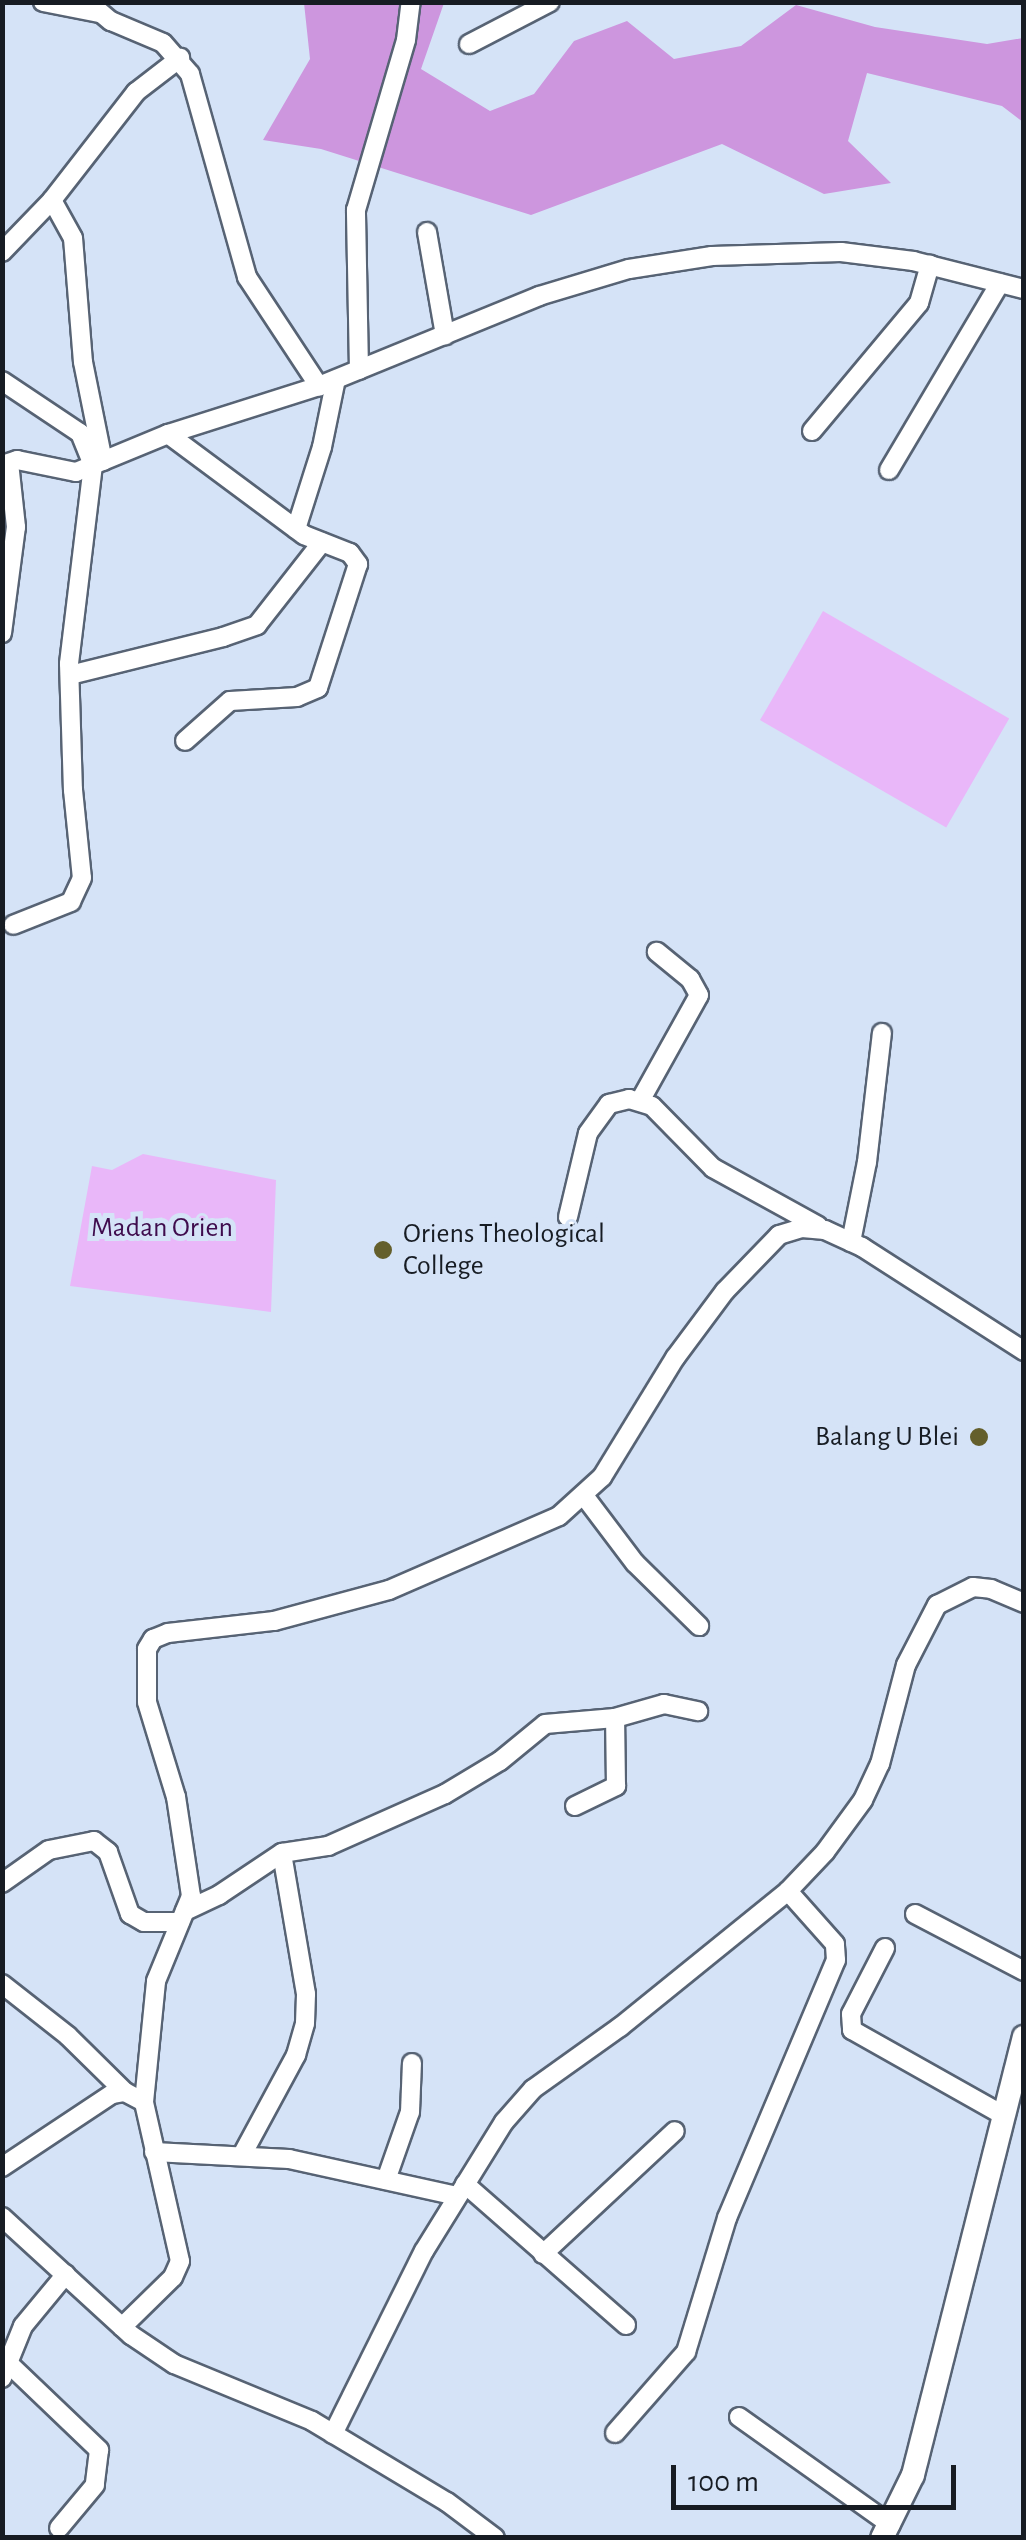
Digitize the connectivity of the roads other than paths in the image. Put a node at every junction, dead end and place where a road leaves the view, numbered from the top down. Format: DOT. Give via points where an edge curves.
graph roads {
  1 [pos="43,2"];
  2 [pos="410,2"];
  3 [pos="550,2"];
  4 [pos="94,8"];
  5 [pos="469,44"];
  6 [pos="180,58"];
  7 [pos="52,200"];
  8 [pos="426,232"];
  9 [pos="2,252"];
  10 [pos="930,265"];
  11 [pos="1000,283"];
  12 [pos="1024,289"];
  13 [pos="445,334"];
  14 [pos="358,370"];
  15 [pos="2,381"];
  16 [pos="327,382"];
  17 [pos="812,431"];
  18 [pos="168,434"];
  19 [pos="98,463"];
  20 [pos="6,464"];
  21 [pos="889,470"];
  22 [pos="296,530"];
  23 [pos="322,542"];
  24 [pos="2,633"];
  25 [pos="70,674"];
  26 [pos="186,741"];
  27 [pos="13,925"];
  28 [pos="657,952"];
  29 [pos="882,1033"];
  30 [pos="640,1101"];
  31 [pos="568,1216"];
  32 [pos="825,1230"];
  33 [pos="851,1242"];
  34 [pos="1024,1351"];
  35 [pos="585,1496"];
  36 [pos="1024,1603"];
  37 [pos="699,1626"];
  38 [pos="698,1710"];
  39 [pos="615,1718"];
  40 [pos="574,1806"];
  41 [pos="282,1853"];
  42 [pos="2,1883"];
  43 [pos="788,1891"];
  44 [pos="914,1914"];
  45 [pos="182,1916"];
  46 [pos="885,1948"];
  47 [pos="1024,1971"];
  48 [pos="2,1984"];
  49 [pos="1024,2037"];
  50 [pos="412,2062"];
  51 [pos="125,2092"];
  52 [pos="144,2102"];
  53 [pos="1003,2115"];
  54 [pos="675,2131"];
  55 [pos="154,2152"];
  56 [pos="242,2155"];
  57 [pos="2,2166"];
  58 [pos="386,2180"];
  59 [pos="461,2190"];
  60 [pos="2,2217"];
  61 [pos="543,2254"];
  62 [pos="66,2274"];
  63 [pos="626,2325"];
  64 [pos="122,2326"];
  65 [pos="4,2369"];
  66 [pos="739,2416"];
  67 [pos="615,2433"];
  68 [pos="332,2434"];
  69 [pos="475,2522"];
  70 [pos="59,2528"];
  71 [pos="886,2531"];
  72 [pos="462,2538"];
  73 [pos="495,2538"];
  1 -- 4 [label="street"];
  2 -- 14 [label="street" via="406,40 356,210"];
  3 -- 5 [label="street"];
  4 -- 6 [label="street"];
  6 -- 7 [label="street" via="136,92"];
  6 -- 16 [label="street" via="247,277"];
  7 -- 9 [label="street"];
  7 -- 19 [label="street" via="73,238"];
  8 -- 13 [label="street"];
  10 -- 11 [label="street"];
  10 -- 13 [label="street" via="841,252 712,256 611,274"];
  10 -- 17 [label="street" via="918,303"];
  11 -- 12 [label="street"];
  11 -- 21 [label="street"];
  13 -- 14 [label="street"];
  14 -- 16 [label="street"];
  15 -- 19 [label="street" via="80,433"];
  16 -- 18 [label="street"];
  16 -- 22 [label="street" via="322,446"];
  18 -- 19 [label="street"];
  18 -- 22 [label="street"];
  19 -- 20 [label="street" via="76,472 17,460"];
  19 -- 25 [label="street"];
  20 -- 24 [label="street" via="16,527"];
  22 -- 23 [label="street"];
  23 -- 25 [label="street" via="257,625"];
  23 -- 26 [label="street" via="350,553 358,564 322,683 297,697 230,701"];
  25 -- 27 [label="street" via="82,878 71,902"];
  28 -- 30 [label="street" via="690,979 698,995"];
  29 -- 33 [label="street"];
  30 -- 31 [label="street" via="618,1098 596,1119 580,1156"];
  30 -- 32 [label="street" via="713,1168"];
  32 -- 33 [label="street"];
  32 -- 35 [label="street" via="779,1235 758,1252 675,1358"];
  33 -- 34 [label="street"];
  35 -- 37 [label="street" via="635,1563"];
  35 -- 45 [label="street" via="514,1539 389,1590 274,1621 154,1639 146,1650 148,1702 190,1868"];
  36 -- 43 [label="street" via="973,1587 937,1605 906,1666 880,1764 863,1800"];
  38 -- 39 [label="street" via="664,1704"];
  39 -- 40 [label="street" via="616,1786"];
  39 -- 41 [label="street" via="545,1724 444,1794 328,1846"];
  41 -- 45 [label="street"];
  41 -- 56 [label="street" via="305,2023 296,2055"];
  42 -- 45 [label="street" via="49,1850 94,1841 108,1852 130,1914 144,1922"];
  43 -- 59 [label="street" via="533,2089"];
  43 -- 67 [label="street" via="835,1944 836,1960 727,2218 686,2352"];
  44 -- 47 [label="street"];
  45 -- 52 [label="street" via="156,1981"];
  46 -- 53 [label="street" via="851,2014 852,2030"];
  48 -- 51 [label="street"];
  49 -- 53 [label="street"];
  50 -- 58 [label="street" via="410,2112"];
  51 -- 52 [label="street"];
  51 -- 57 [label="street"];
  52 -- 55 [label="street"];
  53 -- 71 [label="street" via="913,2475"];
  54 -- 61 [label="street"];
  55 -- 56 [label="street"];
  55 -- 64 [label="street" via="179,2269"];
  56 -- 58 [label="street"];
  58 -- 59 [label="street"];
  59 -- 61 [label="street"];
  59 -- 68 [label="street"];
  60 -- 62 [label="street"];
  61 -- 63 [label="street"];
  62 -- 64 [label="street"];
  62 -- 65 [label="street" via="23,2326"];
  64 -- 68 [label="street" via="174,2364"];
  65 -- 70 [label="street" via="100,2450 95,2484"];
  66 -- 71 [label="street"];
  68 -- 69 [label="street"];
  69 -- 72 [label="street"];
  69 -- 73 [label="street"];
}
